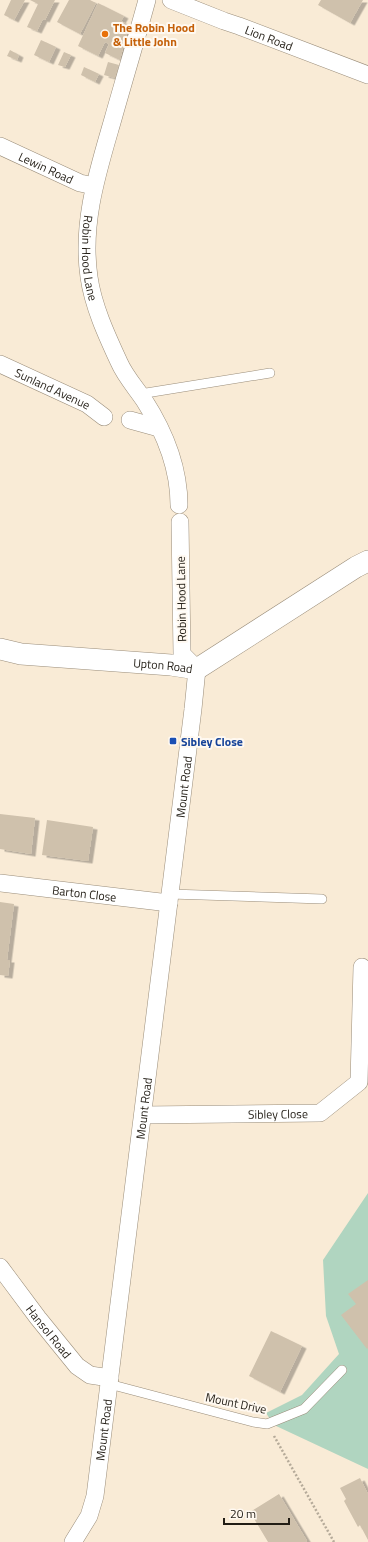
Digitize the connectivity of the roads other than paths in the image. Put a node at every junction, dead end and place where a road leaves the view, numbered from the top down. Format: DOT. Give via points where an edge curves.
graph roads {
  1 [pos="147,0"];
  2 [pos="171,0"];
  3 [pos="191,4"];
  4 [pos="368,75"];
  5 [pos="0,146"];
  6 [pos="94,186"];
  7 [pos="0,364"];
  8 [pos="270,373"];
  9 [pos="140,394"];
  10 [pos="104,417"];
  11 [pos="130,420"];
  12 [pos="159,428"];
  13 [pos="179,505"];
  14 [pos="180,522"];
  15 [pos="368,561"];
  16 [pos="0,649"];
  17 [pos="197,669"];
  18 [pos="0,883"];
  19 [pos="169,898"];
  20 [pos="322,899"];
  21 [pos="362,967"];
  22 [pos="143,1115"];
  23 [pos="0,1267"];
  24 [pos="342,1370"];
  25 [pos="109,1381"];
  26 [pos="73,1542"];
  1 -- 6 [label="street, Robin Hood Lane"];
  2 -- 3 [label="street, Lion Road"];
  3 -- 4 [label="street, Lion Road"];
  5 -- 6 [label="street, Lewin Road" via="80,183"];
  6 -- 9 [label="street, Robin Hood Lane" via="87,224 89,277 99,313 119,364"];
  7 -- 10 [label="street, Sunland Avenue" via="87,404"];
  8 -- 9 [label="lane"];
  9 -- 12 [label="street, Robin Hood Lane"];
  11 -- 12 [label="street"];
  12 -- 13 [label="street, Robin Hood Lane" via="173,462"];
  14 -- 17 [label="street, Robin Hood Lane" via="182,654"];
  15 -- 17 [label="street, Upton Road"];
  16 -- 17 [label="street, Upton Road" via="21,654"];
  17 -- 19 [label="street, Mount Road"];
  18 -- 19 [label="street, Barton Close"];
  19 -- 20 [label="lane"];
  19 -- 22 [label="street, Mount Road"];
  21 -- 22 [label="street, Sibley Close" via="359,1082 320,1114"];
  22 -- 25 [label="street, Mount Road"];
  23 -- 25 [label="street, Hansol Road" via="77,1366 90,1375"];
  24 -- 25 [label="lane, Mount Drive" via="304,1409 267,1424"];
  25 -- 26 [label="street, Mount Road" via="94,1496 89,1516"];
}
